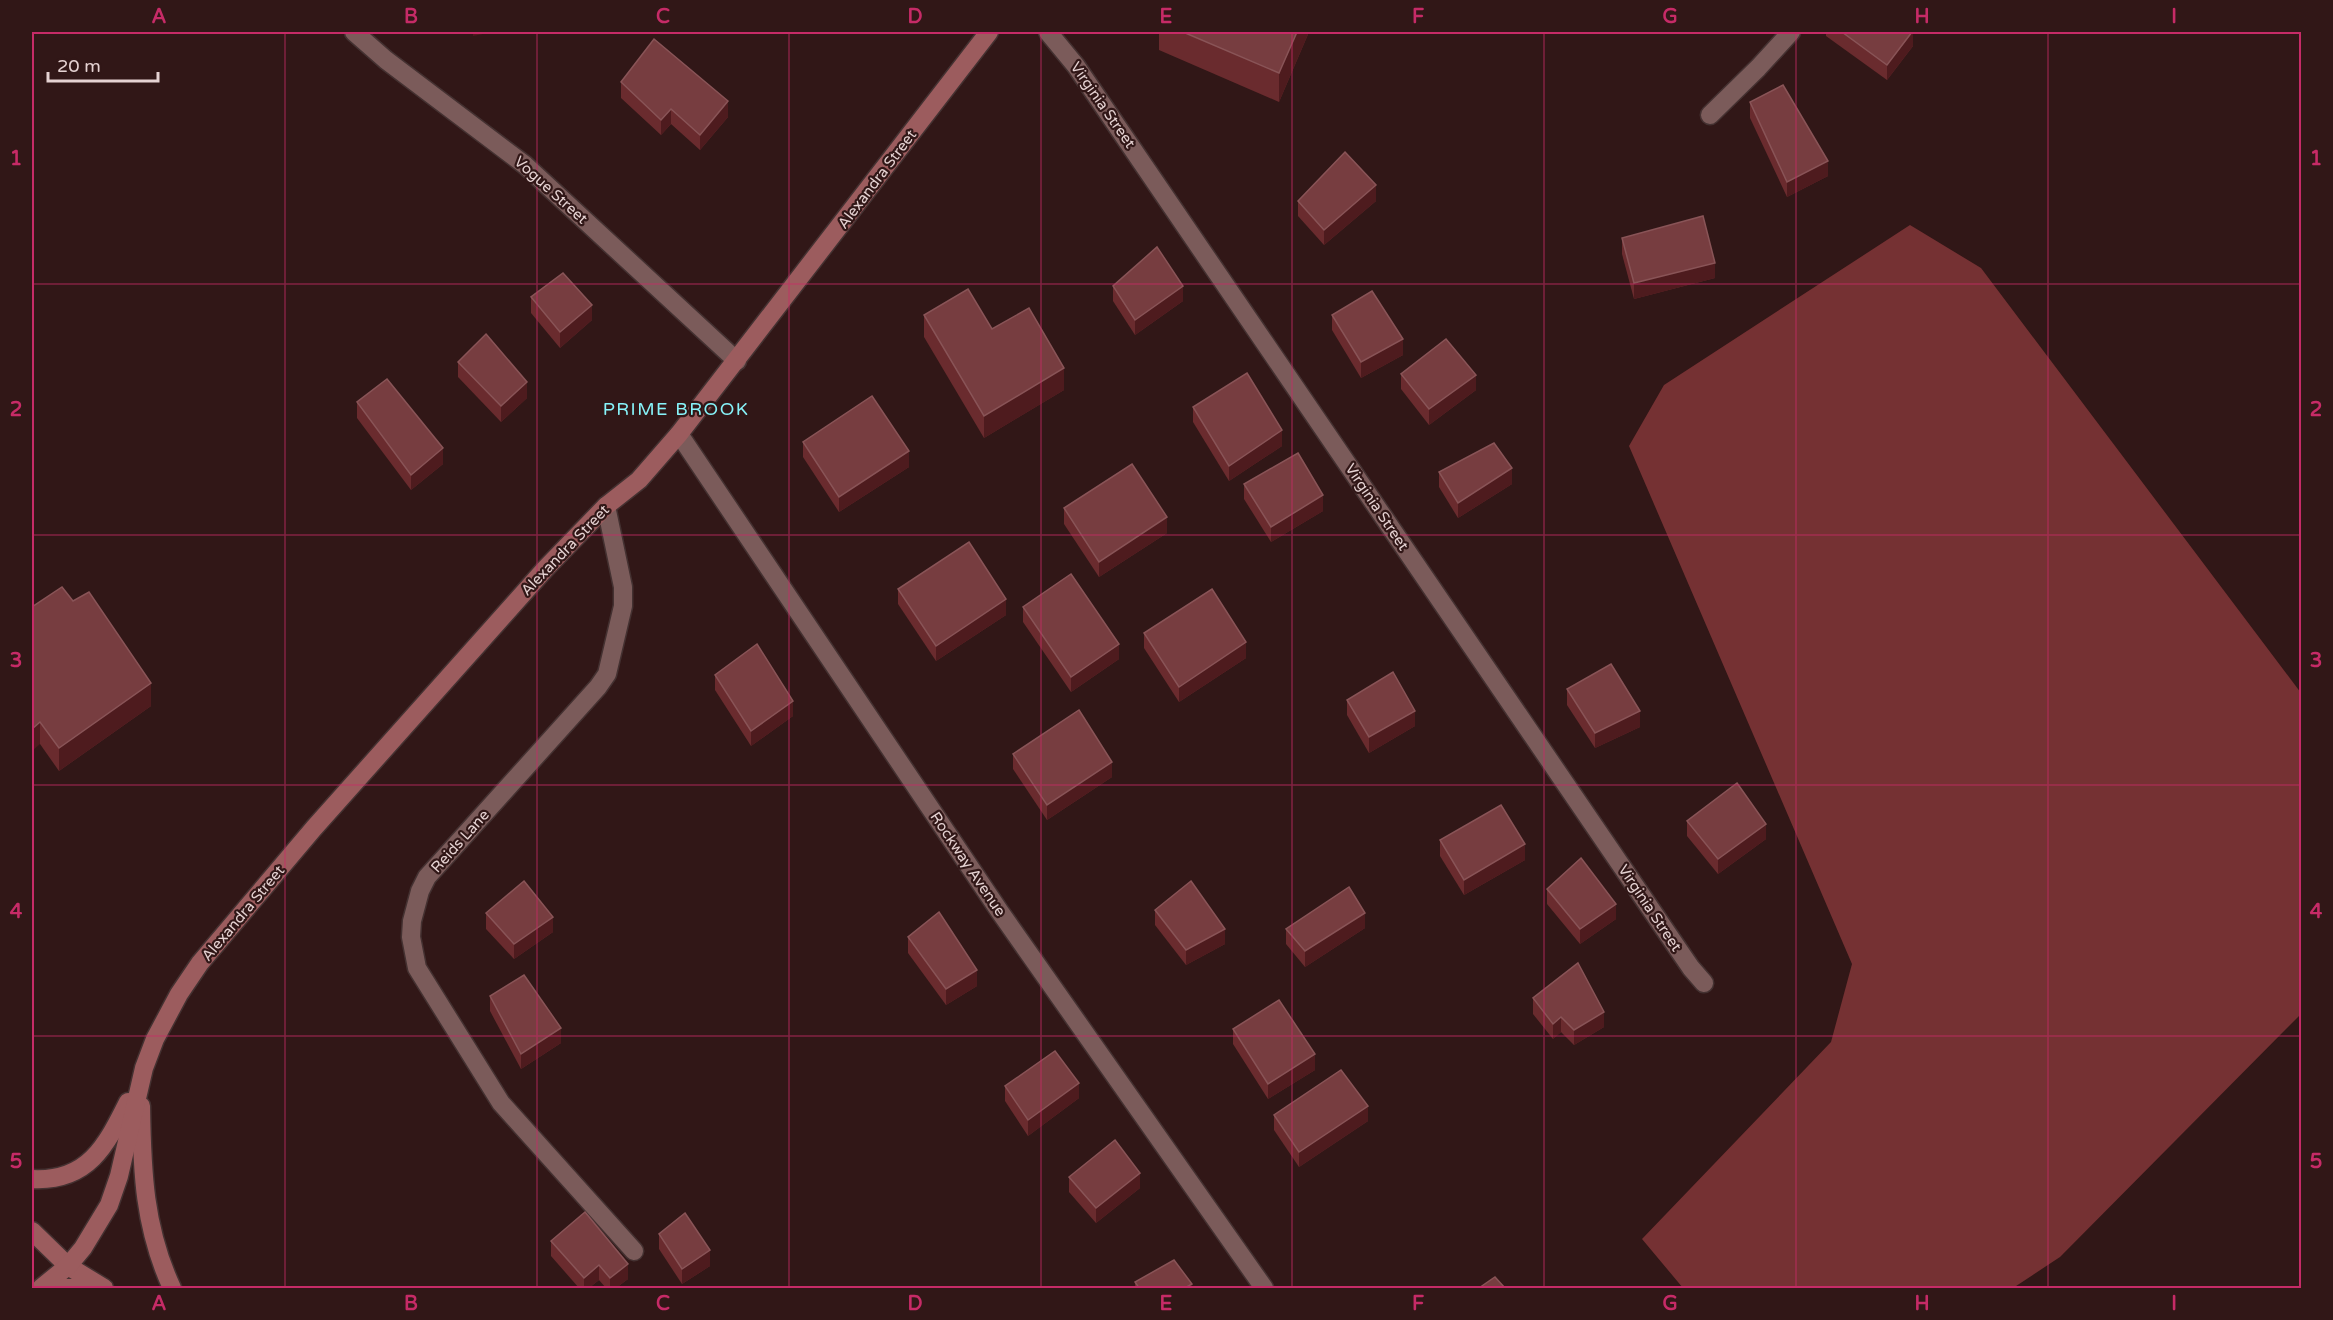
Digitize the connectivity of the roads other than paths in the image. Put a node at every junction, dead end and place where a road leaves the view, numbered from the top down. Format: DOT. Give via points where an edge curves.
graph roads {
  1 [pos="354,32"];
  2 [pos="989,32"];
  3 [pos="1048,32"];
  4 [pos="1791,32"];
  5 [pos="1710,115"];
  6 [pos="737,362"];
  7 [pos="679,434"];
  8 [pos="606,506"];
  9 [pos="1704,983"];
  10 [pos="144,1068"];
  11 [pos="32,1179"];
  12 [pos="32,1231"];
  13 [pos="634,1251"];
  14 [pos="68,1266"];
  15 [pos="41,1288"];
  16 [pos="64,1288"];
  17 [pos="105,1288"];
  18 [pos="172,1288"];
  19 [pos="1264,1288"];
  1 -- 6 [label="street, Vogue Street" via="525,165"];
  2 -- 6 [label="main road, Alexandra Street"];
  3 -- 9 [label="street, Virginia Street" via="1076,66"];
  4 -- 5 [label="street"];
  6 -- 7 [label="main road, Alexandra Street"];
  7 -- 8 [label="main road, Alexandra Street" via="639,480"];
  7 -- 19 [label="street, Rockway Avenue" via="1000,912"];
  8 -- 10 [label="main road, Alexandra Street" via="545,569 200,963 166,1015"];
  8 -- 13 [label="street, Reids Lane" via="623,587 623,606 607,674 427,877 414,906 411,937 417,968 501,1103"];
  10 -- 11 [label="main road" via="110,1139 97,1156 58,1176"];
  10 -- 14 [label="main road, Alexandra Street" via="109,1205"];
  10 -- 18 [label="main road, Alexandra Street" via="141,1106 146,1201 153,1241"];
  12 -- 14 [label="main road"];
  14 -- 15 [label="main road, Alexandra Street"];
  14 -- 17 [label="main road"];
  16 -- 17 [label="main road"];
}
